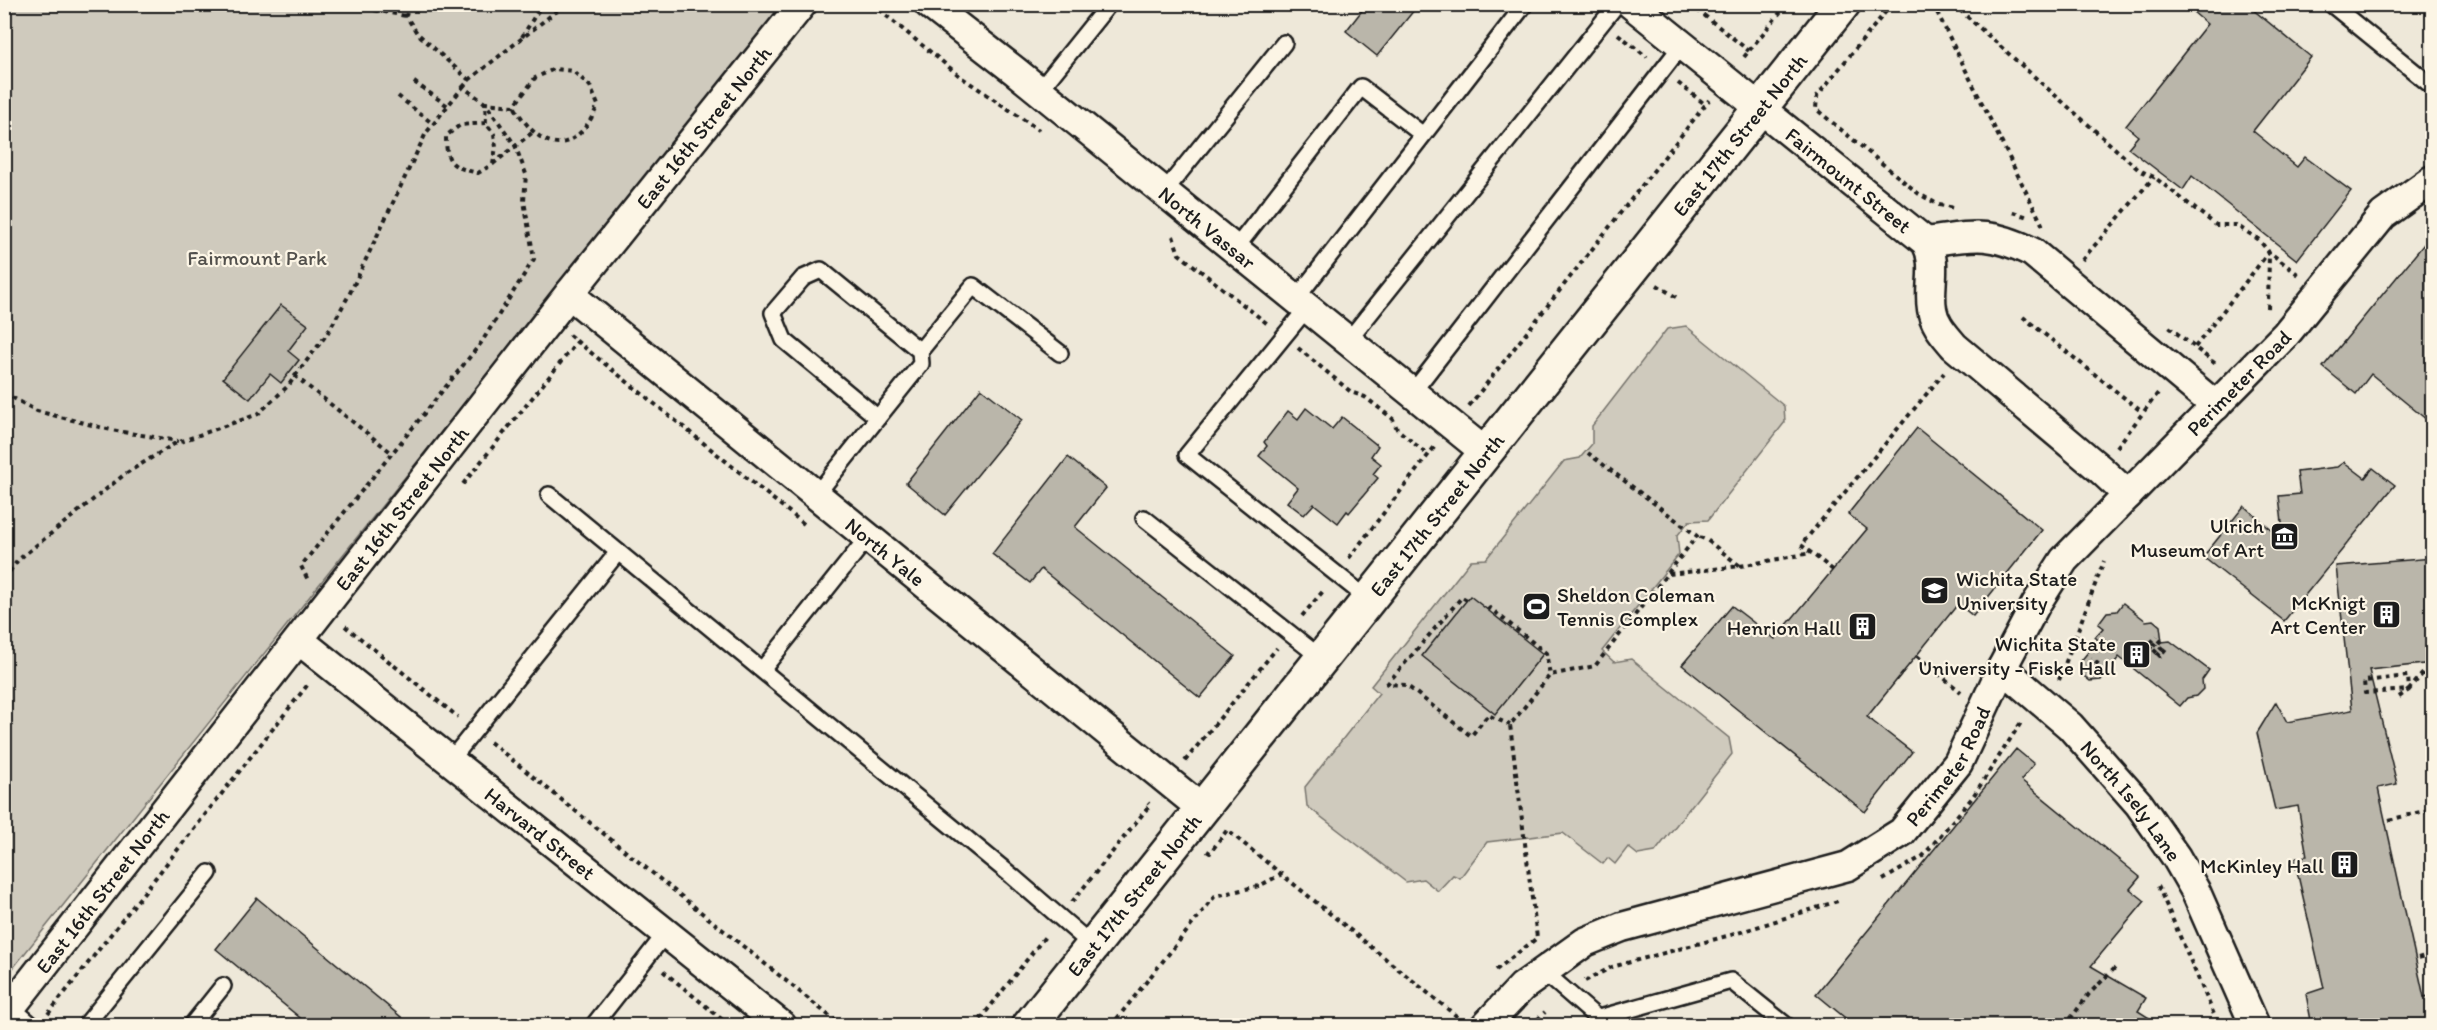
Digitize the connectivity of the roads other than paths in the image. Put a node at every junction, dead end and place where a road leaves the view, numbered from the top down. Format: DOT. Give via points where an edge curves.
graph roads {
  1 [pos="801,4"];
  2 [pos="929,4"];
  3 [pos="1109,4"];
  4 [pos="1525,4"];
  5 [pos="1617,4"];
  6 [pos="1631,4"];
  7 [pos="1843,4"];
  8 [pos="2331,4"];
  9 [pos="1284,43"];
  10 [pos="1682,45"];
  11 [pos="2433,86"];
  12 [pos="1039,91"];
  13 [pos="1760,108"];
  14 [pos="1423,135"];
  15 [pos="2433,180"];
  16 [pos="1164,192"];
  17 [pos="1926,242"];
  18 [pos="1235,249"];
  19 [pos="569,294"];
  20 [pos="1301,303"];
  21 [pos="1348,341"];
  22 [pos="920,351"];
  23 [pos="1060,352"];
  24 [pos="1412,393"];
  25 [pos="2216,406"];
  26 [pos="879,417"];
  27 [pos="1485,452"];
  28 [pos="549,495"];
  29 [pos="816,495"];
  30 [pos="2128,495"];
  31 [pos="1144,518"];
  32 [pos="868,537"];
  33 [pos="618,552"];
  34 [pos="1368,599"];
  35 [pos="299,640"];
  36 [pos="1321,658"];
  37 [pos="2002,668"];
  38 [pos="762,670"];
  39 [pos="450,761"];
  40 [pos="1201,808"];
  41 [pos="209,873"];
  42 [pos="666,933"];
  43 [pos="1092,946"];
  44 [pos="1543,971"];
  45 [pos="223,986"];
  46 [pos="8,1011"];
  47 [pos="1469,1019"];
  48 [pos="40,1021"];
  49 [pos="1602,1022"];
  50 [pos="85,1026"];
  51 [pos="191,1026"];
  52 [pos="593,1026"];
  53 [pos="782,1026"];
  54 [pos="1029,1026"];
  55 [pos="1787,1026"];
  56 [pos="2255,1026"];
  1 -- 19 [label="street, East 16th Street North"];
  2 -- 12 [label="street, North Vassar"];
  3 -- 12 [label="lane"];
  4 -- 14 [label="lane"];
  5 -- 21 [label="lane"];
  6 -- 10 [label="street, Fairmount Street"];
  7 -- 13 [label="street, East 17th Street North"];
  8 -- 11 [label="lane"];
  9 -- 16 [label="lane"];
  10 -- 13 [label="street, Fairmount Street"];
  10 -- 24 [label="lane"];
  12 -- 16 [label="street, North Vassar"];
  13 -- 17 [label="street, Fairmount Street"];
  13 -- 27 [label="street, East 17th Street North"];
  14 -- 18 [label="lane" via="1361,87"];
  14 -- 20 [label="lane"];
  15 -- 25 [label="street, Perimeter Road" via="2383,215 2286,334"];
  16 -- 18 [label="street, North Vassar"];
  17 -- 25 [label="street, Fairmount Street" via="1990,236 2032,252"];
  17 -- 30 [label="street, Fairmount Street" via="1933,269 1932,309 1940,330"];
  18 -- 20 [label="street, North Vassar"];
  19 -- 29 [label="street, North Yale"];
  19 -- 35 [label="street, East 16th Street North"];
  20 -- 21 [label="street, North Vassar"];
  20 -- 34 [label="lane" via="1284,336 1187,455"];
  21 -- 24 [label="street, North Vassar"];
  22 -- 23 [label="lane" via="973,286"];
  22 -- 26 [label="lane" via="921,364"];
  22 -- 26 [label="lane" via="821,270 803,278 773,313 784,339"];
  24 -- 27 [label="street, North Vassar"];
  25 -- 30 [label="street, Perimeter Road"];
  26 -- 29 [label="lane"];
  27 -- 34 [label="street, East 17th Street North"];
  28 -- 33 [label="lane"];
  29 -- 32 [label="street, North Yale"];
  30 -- 37 [label="street, Perimeter Road" via="2064,560"];
  31 -- 36 [label="lane"];
  32 -- 38 [label="lane"];
  32 -- 40 [label="street, North Yale"];
  33 -- 38 [label="lane"];
  33 -- 39 [label="lane"];
  34 -- 36 [label="street, East 17th Street North"];
  35 -- 39 [label="street, Harvard Street"];
  35 -- 46 [label="street, East 16th Street North"];
  36 -- 40 [label="street, East 17th Street North"];
  37 -- 44 [label="street, Perimeter Road" via="1958,763 1902,832 1848,866 1622,927 1585,942"];
  37 -- 56 [label="street, North Isely Lane" via="2070,726 2139,804 2195,890"];
  38 -- 43 [label="lane"];
  39 -- 42 [label="street, Harvard Street"];
  40 -- 43 [label="street, East 17th Street North"];
  41 -- 50 [label="lane"];
  42 -- 52 [label="lane"];
  42 -- 53 [label="street, Harvard Street"];
  43 -- 54 [label="street, East 17th Street North"];
  44 -- 47 [label="street, Perimeter Road" via="1515,993"];
  44 -- 49 [label="lane"];
  45 -- 51 [label="lane"];
  46 -- 48 [label="lane"];
  49 -- 55 [label="lane" via="1731,981"];
}
